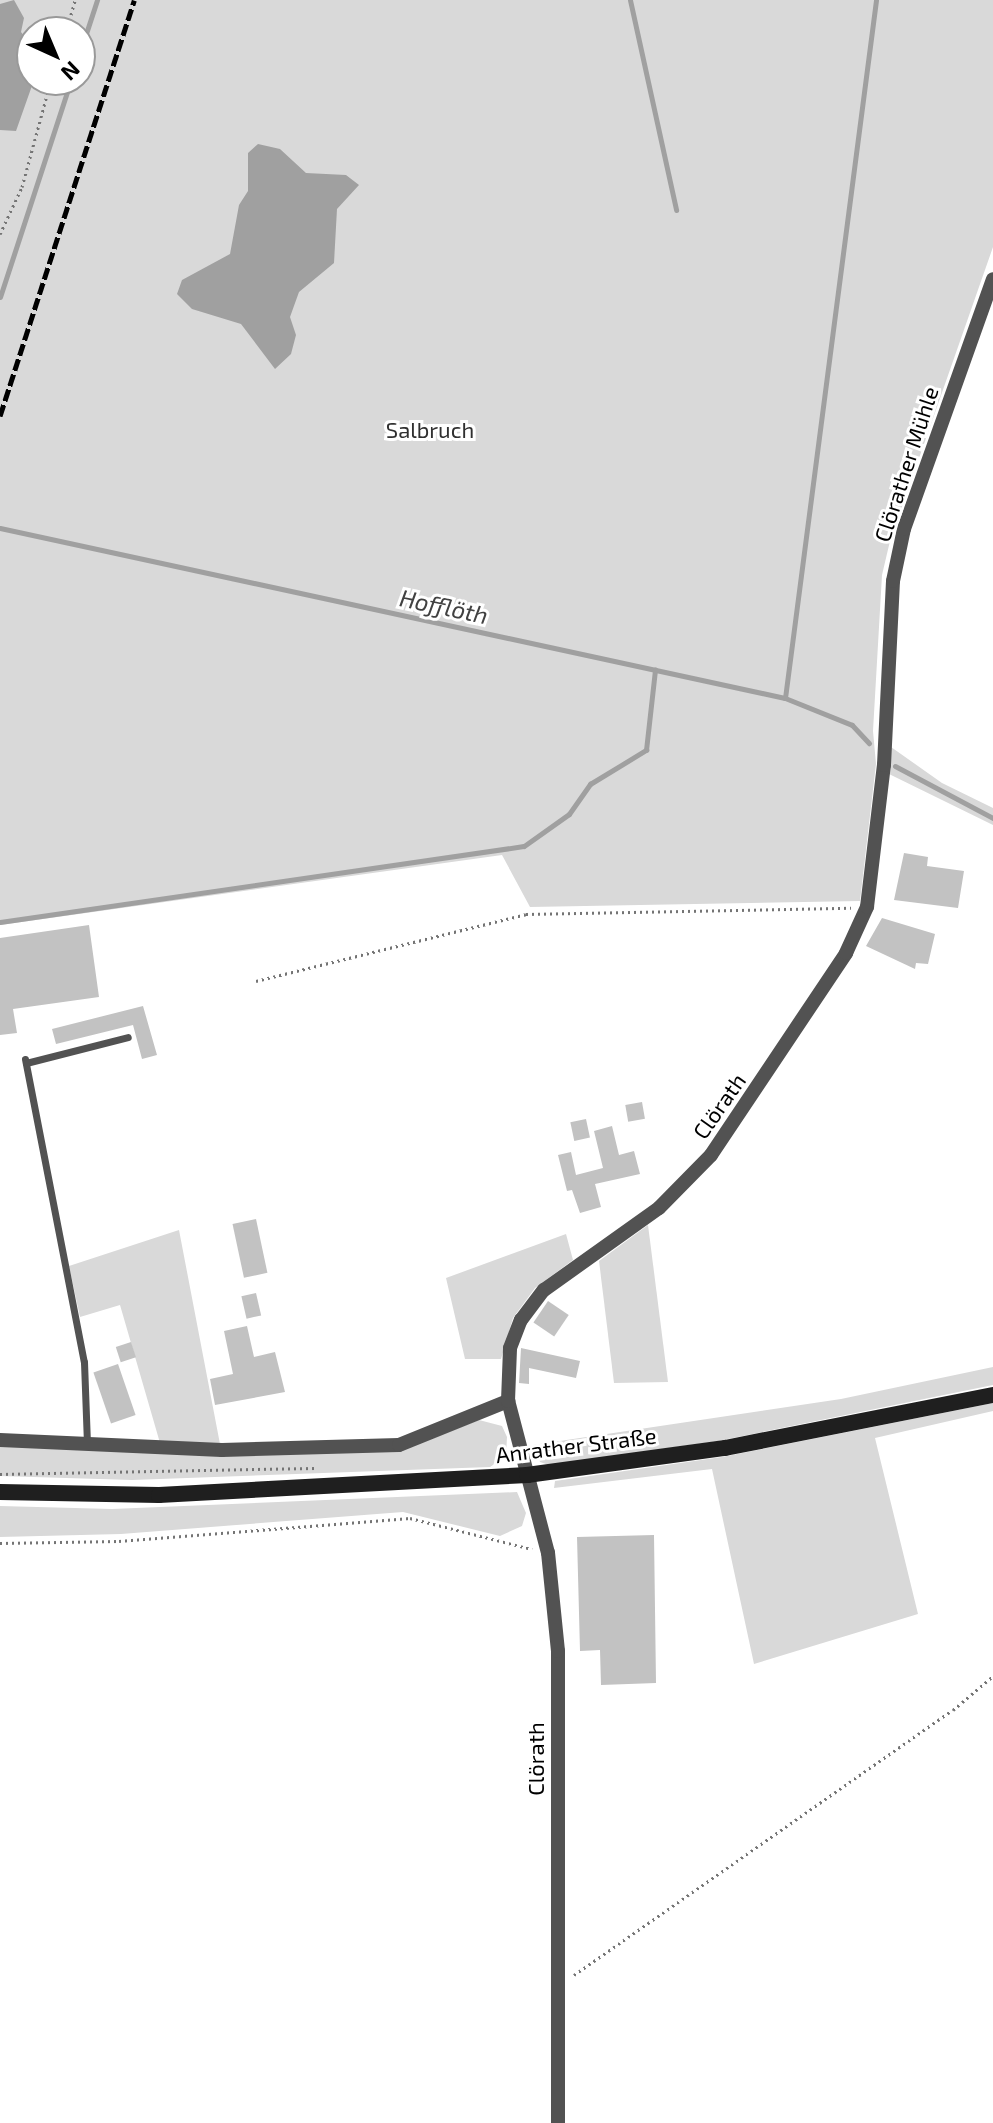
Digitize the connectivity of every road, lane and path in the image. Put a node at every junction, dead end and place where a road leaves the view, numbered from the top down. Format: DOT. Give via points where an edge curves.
graph roads {
  1 [pos="47,96"];
  2 [pos="0,234"];
  3 [pos="993,279"];
  4 [pos="883,770"];
  5 [pos="867,907"];
  6 [pos="256,981"];
  7 [pos="128,1037"];
  8 [pos="993,1395"];
  9 [pos="508,1401"];
  10 [pos="0,1440"];
  11 [pos="87,1446"];
  12 [pos="323,1468"];
  13 [pos="0,1474"];
  14 [pos="527,1475"];
  15 [pos="0,1492"];
  16 [pos="0,1543"];
  17 [pos="548,1553"];
  18 [pos="993,1676"];
  19 [pos="558,1987"];
  20 [pos="558,2123"];
  1 -- 2 [label="path" via="22,187"];
  3 -- 4 [label="street, Clörather Mühle" via="904,529 893,581"];
  4 -- 5 [label="street, Clörath"];
  5 -- 6 [label="path" via="526,914"];
  5 -- 9 [label="street, Clörath" via="846,953 711,1155 659,1208 544,1290 521,1320 510,1348"];
  7 -- 11 [label="lane" via="25,1061 84,1362"];
  8 -- 14 [label="main road, Anrather Straße" via="725,1448"];
  9 -- 11 [label="street" via="399,1445"];
  9 -- 14 [label="street, Clörath"];
  10 -- 11 [label="street"];
  12 -- 13 [label="path"];
  14 -- 15 [label="main road, Anrather Straße" via="159,1495"];
  14 -- 17 [label="street, Clörath"];
  16 -- 17 [label="path" via="119,1541 410,1518"];
  17 -- 19 [label="street, Clörath" via="558,1651"];
  18 -- 19 [label="path" via="953,1710"];
  19 -- 20 [label="street, Clörath"];
}
